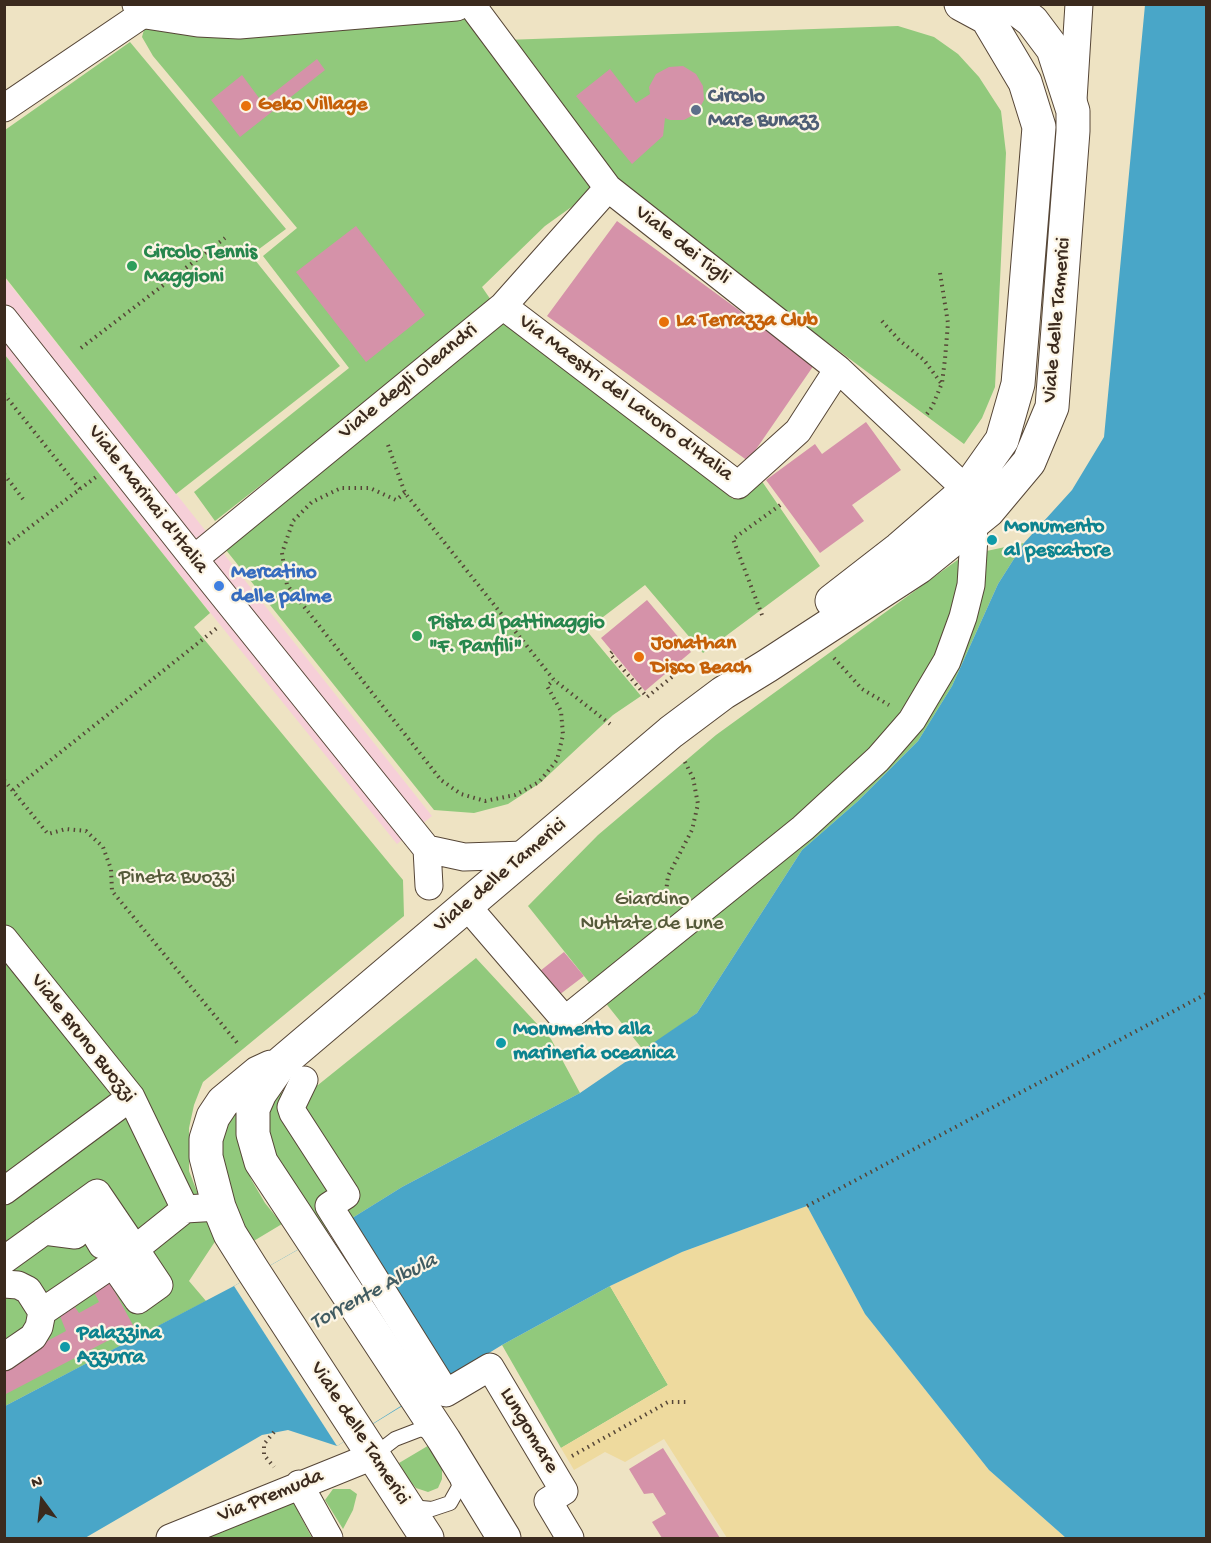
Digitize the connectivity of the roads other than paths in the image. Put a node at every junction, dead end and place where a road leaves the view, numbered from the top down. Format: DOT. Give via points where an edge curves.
graph roads {
  1 [pos="456,4"];
  2 [pos="471,4"];
  3 [pos="961,4"];
  4 [pos="1010,4"];
  5 [pos="1079,4"];
  6 [pos="142,8"];
  7 [pos="4,108"];
  8 [pos="1073,111"];
  9 [pos="608,188"];
  10 [pos="503,306"];
  11 [pos="4,318"];
  12 [pos="838,369"];
  13 [pos="955,479"];
  14 [pos="975,537"];
  15 [pos="194,559"];
  16 [pos="723,693"];
  17 [pos="427,849"];
  18 [pos="525,855"];
  19 [pos="429,886"];
  20 [pos="466,905"];
  21 [pos="4,939"];
  22 [pos="292,1072"];
  23 [pos="131,1097"];
  24 [pos="4,1191"];
  25 [pos="219,1208"];
  26 [pos="186,1209"];
  27 [pos="125,1250"];
  28 [pos="4,1260"];
  29 [pos="4,1284"];
  30 [pos="42,1312"];
  31 [pos="4,1357"];
  32 [pos="431,1396"];
  33 [pos="368,1447"];
  34 [pos="448,1448"];
  35 [pos="291,1476"];
  36 [pos="406,1507"];
  37 [pos="490,1523"];
  38 [pos="170,1539"];
  39 [pos="329,1539"];
  40 [pos="427,1539"];
  41 [pos="570,1539"];
  1 -- 6 [label="street" via="239,22 198,20"];
  2 -- 9 [label="street, Viale dei Tigli"];
  3 -- 16 [label="street, Viale delle Tamerici" via="987,18 1024,82 1040,127 1018,384 1002,440 966,491 899,549 758,659"];
  4 -- 8 [label="street" via="1032,21 1053,49"];
  5 -- 8 [label="street, Viale delle Tamerici"];
  6 -- 7 [label="street"];
  8 -- 16 [label="street, Viale delle Tamerici" via="1052,407 1029,462 988,511 919,567"];
  9 -- 10 [label="street, Viale degli Oleandri"];
  9 -- 12 [label="street, Viale dei Tigli"];
  10 -- 12 [label="street, Via Maestri del Lavoro d'Italia" via="738,485 798,431"];
  10 -- 15 [label="street, Viale degli Oleandri"];
  11 -- 15 [label="street, Viale Marinai d'Italia"];
  12 -- 13 [label="street, Viale dei Tigli"];
  14 -- 20 [label="street" via="971,585 963,617 947,661 912,720 878,759 803,828 565,1020"];
  15 -- 17 [label="street, Viale Marinai d'Italia"];
  16 -- 18 [label="street, Viale delle Tamerici"];
  17 -- 18 [label="street" via="464,857"];
  17 -- 19 [label="street"];
  18 -- 20 [label="street, Viale delle Tamerici"];
  20 -- 22 [label="street, Viale delle Tamerici"];
  21 -- 23 [label="street, Viale Bruno Buozzi"];
  22 -- 25 [label="street, Viale delle Tamerici" via="258,1073 223,1102 213,1117 206,1139 206,1156"];
  22 -- 32 [label="street, Viale delle Tamerici" via="291,1107 346,1195 329,1206"];
  22 -- 32 [label="street, Viale delle Tamerici" via="260,1093 253,1109 253,1134 261,1162 308,1234"];
  23 -- 24 [label="street"];
  23 -- 26 [label="street, Viale Bruno Buozzi"];
  25 -- 26 [label="street"];
  25 -- 33 [label="street, Viale delle Tamerici" via="230,1234"];
  26 -- 27 [label="street"];
  27 -- 28 [label="street" via="97,1193"];
  27 -- 30 [label="street"];
  29 -- 30 [label="street" via="18,1284 28,1290"];
  30 -- 31 [label="street" via="33,1338"];
  32 -- 34 [label="street, Viale delle Tamerici"];
  32 -- 41 [label="street, Lungomare" via="446,1393 490,1367 564,1491 548,1501"];
  33 -- 34 [label="lane" via="422,1429"];
  33 -- 35 [label="street, Via Premuda"];
  33 -- 36 [label="street, Viale delle Tamerici"];
  34 -- 36 [label="lane" via="459,1487 450,1503 432,1509"];
  34 -- 37 [label="street, Viale delle Tamerici"];
  35 -- 38 [label="street, Via Premuda"];
  35 -- 39 [label="street"];
  36 -- 40 [label="street, Viale delle Tamerici"];
}
